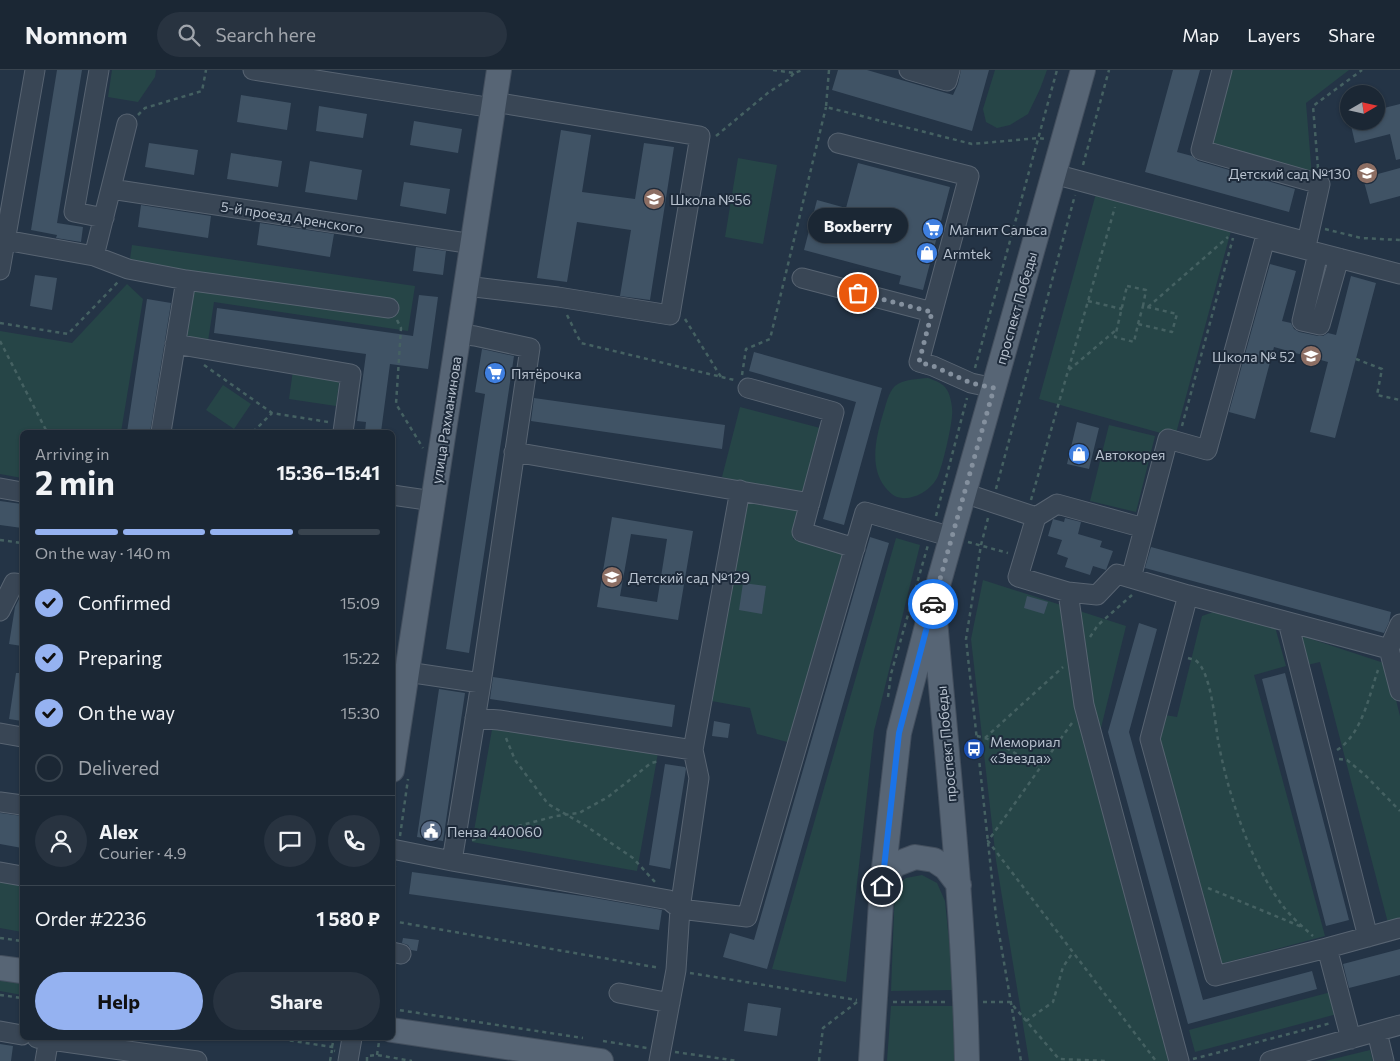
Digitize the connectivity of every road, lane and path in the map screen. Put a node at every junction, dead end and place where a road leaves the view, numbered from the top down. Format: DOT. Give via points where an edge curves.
graph roads {
  1 [pos="35,70"];
  2 [pos="99,70"];
  3 [pos="206,70"];
  4 [pos="253,70"];
  5 [pos="773,70"];
  6 [pos="803,70"];
  7 [pos="829,70"];
  8 [pos="909,70"];
  9 [pos="950,70"];
  10 [pos="1083,70"];
  11 [pos="1222,70"];
  12 [pos="1362,70"];
  13 [pos="504,71"];
  14 [pos="794,73"];
  15 [pos="494,105"];
  16 [pos="826,107"];
  17 [pos="127,124"];
  18 [pos="1063,142"];
  19 [pos="838,143"];
  20 [pos="698,151"];
  21 [pos="9,167"];
  22 [pos="1054,174"];
  23 [pos="1320,184"];
  24 [pos="111,189"];
  25 [pos="1119,191"];
  26 [pos="104,218"];
  27 [pos="1237,226"];
  28 [pos="1311,226"];
  29 [pos="1267,235"];
  30 [pos="5,240"];
  31 [pos="1400,240"];
  32 [pos="473,244"];
  33 [pos="1318,253"];
  34 [pos="94,256"];
  35 [pos="1338,258"];
  36 [pos="0,270"];
  37 [pos="1400,274"];
  38 [pos="802,278"];
  39 [pos="119,280"];
  40 [pos="186,280"];
  41 [pos="466,286"];
  42 [pos="558,297"];
  43 [pos="673,298"];
  44 [pos="1088,301"];
  45 [pos="1143,306"];
  46 [pos="1148,307"];
  47 [pos="390,308"];
  48 [pos="1122,309"];
  49 [pos="932,312"];
  50 [pos="0,323"];
  51 [pos="1138,324"];
  52 [pos="1117,329"];
  53 [pos="459,334"];
  54 [pos="0,341"];
  55 [pos="175,344"];
  56 [pos="1356,359"];
  57 [pos="199,362"];
  58 [pos="1068,371"];
  59 [pos="721,377"];
  60 [pos="748,388"];
  61 [pos="994,388"];
  62 [pos="1400,400"];
  63 [pos="272,412"];
  64 [pos="344,428"];
  65 [pos="46,430"];
  66 [pos="161,430"];
  67 [pos="255,430"];
  68 [pos="1178,442"];
  69 [pos="425,451"];
  70 [pos="514,452"];
  71 [pos="0,488"];
  72 [pos="740,490"];
  73 [pos="20,492"];
  74 [pos="964,493"];
  75 [pos="395,494"];
  76 [pos="434,500"];
  77 [pos="810,503"];
  78 [pos="1031,516"];
  79 [pos="1144,528"];
  80 [pos="952,537"];
  81 [pos="0,540"];
  82 [pos="20,543"];
  83 [pos="855,548"];
  84 [pos="1024,557"];
  85 [pos="1131,578"];
  86 [pos="20,584"];
  87 [pos="1068,592"];
  88 [pos="1188,595"];
  89 [pos="933,603"];
  90 [pos="0,611"];
  91 [pos="1288,622"];
  92 [pos="1400,624"];
  93 [pos="1389,649"];
  94 [pos="1172,654"];
  95 [pos="407,672"];
  96 [pos="481,682"];
  97 [pos="1400,692"];
  98 [pos="1084,706"];
  99 [pos="475,718"];
  100 [pos="499,720"];
  101 [pos="0,733"];
  102 [pos="977,736"];
  103 [pos="20,737"];
  104 [pos="688,749"];
  105 [pos="395,750"];
  106 [pos="1322,758"];
  107 [pos="1040,768"];
  108 [pos="0,802"];
  109 [pos="20,805"];
  110 [pos="1400,811"];
  111 [pos="566,814"];
  112 [pos="395,849"];
  113 [pos="453,854"];
  114 [pos="0,872"];
  115 [pos="20,876"];
  116 [pos="958,885"];
  117 [pos="882,886"];
  118 [pos="1190,886"];
  119 [pos="674,904"];
  120 [pos="395,922"];
  121 [pos="1400,928"];
  122 [pos="1306,929"];
  123 [pos="1368,937"];
  124 [pos="0,938"];
  125 [pos="20,941"];
  126 [pos="1327,948"];
  127 [pos="1073,952"];
  128 [pos="0,968"];
  129 [pos="676,970"];
  130 [pos="20,971"];
  131 [pos="619,993"];
  132 [pos="0,995"];
  133 [pos="20,998"];
  134 [pos="875,1002"];
  135 [pos="966,1002"];
  136 [pos="670,1003"];
  137 [pos="395,1009"];
  138 [pos="1346,1018"];
  139 [pos="1026,1021"];
  140 [pos="1400,1025"];
  141 [pos="395,1030"];
  142 [pos="0,1031"];
  143 [pos="1377,1032"];
  144 [pos="20,1035"];
  145 [pos="584,1038"];
  146 [pos="1351,1039"];
  147 [pos="45,1040"];
  148 [pos="58,1040"];
  149 [pos="285,1040"];
  150 [pos="336,1040"];
  151 [pos="380,1040"];
  152 [pos="598,1050"];
  153 [pos="347,1051"];
  154 [pos="377,1055"];
  155 [pos="660,1056"];
  156 [pos="1207,1056"];
  157 [pos="1185,1060"];
  158 [pos="45,1061"];
  159 [pos="197,1061"];
  160 [pos="330,1061"];
  161 [pos="367,1061"];
  162 [pos="412,1061"];
  163 [pos="738,1061"];
  164 [pos="871,1061"];
  165 [pos="967,1061"];
  166 [pos="1107,1061"];
  167 [pos="1156,1061"];
  168 [pos="1208,1061"];
  169 [pos="1272,1061"];
  170 [pos="1384,1061"];
  1 -- 21 [label="street"];
  2 -- 26 [label="street" via="74,212"];
  3 -- 17 [label="path" via="202,91 145,108"];
  4 -- 15 [label="street"];
  5 -- 14 [label="path"];
  6 -- 14 [label="path"];
  7 -- 16 [label="path"];
  8 -- 9 [label="street" via="947,81"];
  10 -- 18 [label="main road, проспект Победы"];
  11 -- 23 [label="street" via="1201,150"];
  12 -- 23 [label="path" via="1314,106"];
  13 -- 15 [label="main road, улица Рахманинова"];
  14 -- 20 [label="path"];
  15 -- 20 [label="street" via="700,136"];
  15 -- 32 [label="main road, улица Рахманинова"];
  16 -- 18 [label="path" via="972,144 1038,138"];
  16 -- 59 [label="path" via="770,339 746,349 741,382"];
  17 -- 24 [label="street"];
  18 -- 22 [label="main road, проспект Победы"];
  19 -- 49 [label="street" via="969,176"];
  20 -- 43 [label="street"];
  21 -- 30 [label="street"];
  22 -- 25 [label="street"];
  22 -- 61 [label="main road, проспект Победы"];
  23 -- 28 [label="street"];
  24 -- 26 [label="street"];
  24 -- 32 [label="street, 5-й проезд Аренского"];
  25 -- 27 [label="street"];
  25 -- 44 [label="path"];
  26 -- 34 [label="street"];
  27 -- 29 [label="street"];
  27 -- 46 [label="path"];
  27 -- 68 [label="path"];
  28 -- 29 [label="street" via="1308,242"];
  28 -- 31 [label="path" via="1361,238"];
  29 -- 33 [label="street"];
  29 -- 68 [label="street" via="1207,450"];
  30 -- 34 [label="street"];
  30 -- 36 [label="street"];
  32 -- 41 [label="main road, улица Рахманинова"];
  33 -- 35 [label="street"];
  33 -- 35 [label="street" via="1302,321 1320,325"];
  34 -- 40 [label="street" via="128,269"];
  35 -- 37 [label="street"];
  38 -- 49 [label="street"];
  39 -- 50 [label="path" via="68,334"];
  40 -- 47 [label="street"];
  40 -- 55 [label="street"];
  41 -- 42 [label="street"];
  41 -- 53 [label="main road, улица Рахманинова"];
  42 -- 43 [label="street" via="670,315"];
  42 -- 59 [label="path" via="581,343"];
  43 -- 59 [label="path"];
  44 -- 48 [label="path"];
  44 -- 58 [label="path"];
  45 -- 46 [label="path"];
  45 -- 48 [label="path" via="1146,290 1127,286"];
  45 -- 51 [label="path"];
  46 -- 51 [label="path" via="1176,314 1172,332"];
  47 -- 69 [label="path" via="401,328 396,404"];
  48 -- 52 [label="path"];
  49 -- 61 [label="street" via="919,362 971,383"];
  51 -- 52 [label="path" via="1134,342 1115,337"];
  52 -- 58 [label="path"];
  53 -- 70 [label="street" via="530,348"];
  53 -- 76 [label="main road, улица Рахманинова"];
  54 -- 65 [label="path"];
  55 -- 64 [label="street" via="351,374"];
  55 -- 66 [label="street"];
  56 -- 62 [label="path" via="1382,369 1377,395"];
  57 -- 63 [label="path"];
  58 -- 78 [label="path"];
  60 -- 77 [label="street" via="834,412"];
  61 -- 74 [label="main road, проспект Победы"];
  63 -- 64 [label="path"];
  63 -- 67 [label="path"];
  68 -- 79 [label="street" via="1168,439"];
  70 -- 72 [label="street"];
  70 -- 96 [label="street"];
  71 -- 73 [label="street"];
  72 -- 77 [label="street"];
  72 -- 104 [label="street"];
  74 -- 78 [label="street"];
  74 -- 80 [label="main road, проспект Победы"];
  75 -- 76 [label="street"];
  76 -- 95 [label="main road, улица Рахманинова"];
  77 -- 83 [label="street" via="802,532"];
  78 -- 79 [label="street" via="1057,504"];
  78 -- 84 [label="street"];
  79 -- 85 [label="street"];
  80 -- 83 [label="street" via="865,512"];
  80 -- 84 [label="path"];
  80 -- 89 [label="main road, проспект Победы"];
  81 -- 82 [label="path"];
  83 -- 119 [label="street" via="747,916"];
  84 -- 87 [label="street" via="1018,577"];
  85 -- 87 [label="street" via="1117,574 1097,595"];
  85 -- 88 [label="street"];
  86 -- 90 [label="street" via="14,583"];
  87 -- 98 [label="street"];
  88 -- 91 [label="street"];
  88 -- 94 [label="street"];
  89 -- 116 [label="main road, проспект Победы"];
  89 -- 117 [label="main road, проспект Победы" via="899,733"];
  91 -- 93 [label="street"];
  91 -- 106 [label="street"];
  92 -- 93 [label="street"];
  93 -- 97 [label="street"];
  93 -- 106 [label="path" via="1382,659 1359,724 1344,745"];
  94 -- 118 [label="street" via="1150,739"];
  94 -- 122 [label="path" via="1196,660 1205,672 1226,781 1244,830 1266,880 1284,908"];
  95 -- 96 [label="street"];
  95 -- 105 [label="main road, улица Рахманинова"];
  96 -- 99 [label="street"];
  98 -- 107 [label="path"];
  98 -- 157 [label="street"];
  99 -- 100 [label="street"];
  99 -- 113 [label="street"];
  100 -- 104 [label="street"];
  100 -- 111 [label="path" via="515,760 548,804"];
  101 -- 103 [label="street"];
  102 -- 107 [label="path" via="995,740"];
  104 -- 111 [label="path" via="670,759 652,763 608,797 579,812"];
  104 -- 119 [label="street" via="700,778"];
  106 -- 110 [label="path" via="1347,760"];
  106 -- 123 [label="street"];
  107 -- 127 [label="path" via="988,841"];
  108 -- 109 [label="street"];
  111 -- 113 [label="path" via="490,834"];
  111 -- 119 [label="path" via="633,858"];
  112 -- 113 [label="street"];
  113 -- 119 [label="street"];
  114 -- 115 [label="street"];
  116 -- 117 [label="main road" via="946,868 934,860 915,858 894,865"];
  116 -- 135 [label="main road, проспект Победы"];
  117 -- 134 [label="main road, проспект Победы"];
  118 -- 122 [label="path" via="1209,888"];
  118 -- 126 [label="street" via="1216,976"];
  119 -- 129 [label="street"];
  120 -- 129 [label="path"];
  121 -- 123 [label="street"];
  122 -- 126 [label="path"];
  123 -- 126 [label="street"];
  124 -- 125 [label="path"];
  126 -- 138 [label="street"];
  127 -- 139 [label="path" via="1063,967 1053,1002"];
  127 -- 167 [label="path"];
  128 -- 130 [label="main road"];
  129 -- 134 [label="path"];
  129 -- 136 [label="street"];
  131 -- 136 [label="street"];
  132 -- 133 [label="path"];
  134 -- 135 [label="path"];
  134 -- 164 [label="main road, проспект Победы"];
  135 -- 139 [label="path" via="1010,1002"];
  135 -- 165 [label="main road, проспект Победы"];
  136 -- 155 [label="street"];
  137 -- 145 [label="path"];
  138 -- 146 [label="street"];
  138 -- 156 [label="path"];
  139 -- 166 [label="path" via="1059,1059"];
  140 -- 143 [label="street"];
  141 -- 152 [label="main road"];
  142 -- 144 [label="street"];
  143 -- 146 [label="street"];
  143 -- 170 [label="street"];
  146 -- 169 [label="street"];
  147 -- 158 [label="street"];
  148 -- 159 [label="street"];
  149 -- 153 [label="path"];
  150 -- 153 [label="path"];
  151 -- 154 [label="path"];
  152 -- 155 [label="path"];
  153 -- 154 [label="path"];
  153 -- 160 [label="path"];
  153 -- 161 [label="path"];
  154 -- 162 [label="path"];
  155 -- 163 [label="path"];
  156 -- 157 [label="path"];
  156 -- 168 [label="path"];
}
